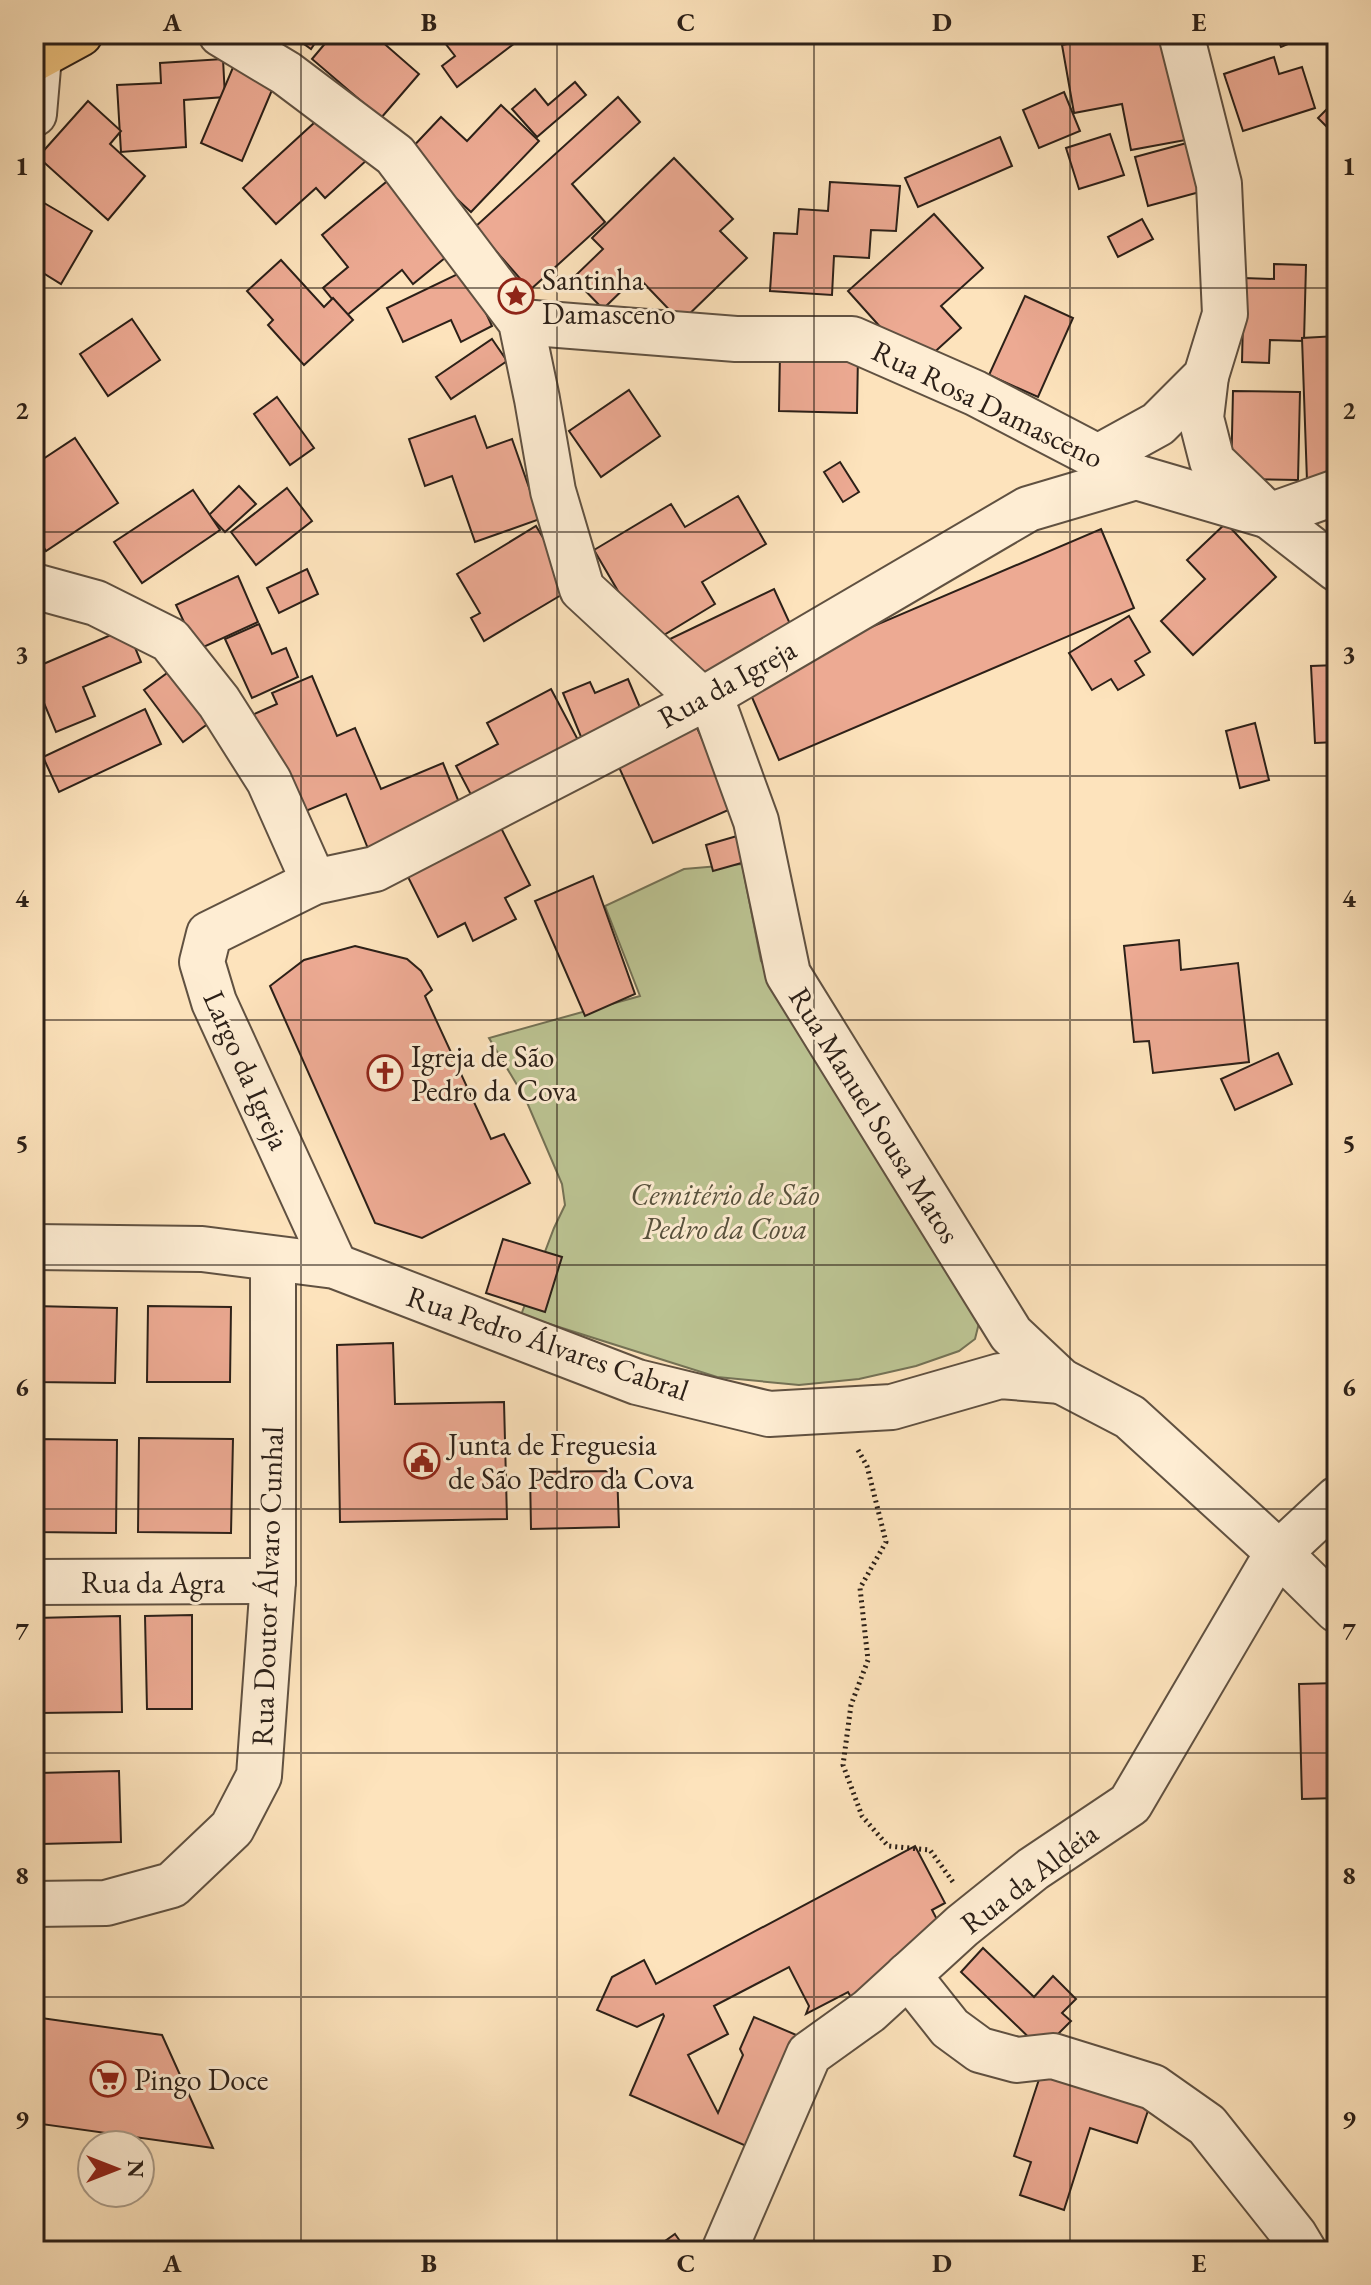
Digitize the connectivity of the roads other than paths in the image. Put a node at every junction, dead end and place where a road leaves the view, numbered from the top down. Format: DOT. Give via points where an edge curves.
graph roads {
  1 [pos="80,34"];
  2 [pos="221,34"];
  3 [pos="1181,34"];
  4 [pos="37,58"];
  5 [pos="34,114"];
  6 [pos="521,322"];
  7 [pos="1206,376"];
  8 [pos="1117,467"];
  9 [pos="1334,498"];
  10 [pos="1269,516"];
  11 [pos="1337,569"];
  12 [pos="34,586"];
  13 [pos="702,700"];
  14 [pos="314,882"];
  15 [pos="34,1247"];
  16 [pos="273,1259"];
  17 [pos="335,1266"];
  18 [pos="1061,1381"];
  19 [pos="1337,1499"];
  20 [pos="1279,1553"];
  21 [pos="273,1581"];
  22 [pos="34,1582"];
  23 [pos="1337,1610"];
  24 [pos="34,1904"];
  25 [pos="908,1975"];
  26 [pos="724,2251"];
  27 [pos="1304,2251"];
  1 -- 4 [label="main road"];
  2 -- 6 [label="street" via="286,73 395,155"];
  3 -- 7 [label="street" via="1219,184 1225,314"];
  4 -- 5 [label="street"];
  6 -- 8 [label="street, Rua Rosa Damasceno" via="736,339 852,339 975,393"];
  6 -- 13 [label="street, Rua Manuel Sousa Matos" via="553,491 582,589"];
  7 -- 8 [label="street, Rua da Igreja"];
  7 -- 10 [label="street" via="1201,418 1212,461"];
  8 -- 10 [label="street, Rua Rosa Damasceno"];
  8 -- 13 [label="street, Rua da Igreja" via="1028,509"];
  9 -- 10 [label="street"];
  10 -- 11 [label="street"];
  12 -- 14 [label="street" via="96,603 170,640 219,702 269,781"];
  13 -- 14 [label="street, Rua da Igreja" via="375,869"];
  13 -- 18 [label="street, Rua Manuel Sousa Matos" via="717,714 756,821 788,974 1011,1334"];
  14 -- 17 [label="street, Largo da Igreja" via="209,934 202,962 214,1002"];
  15 -- 16 [label="street, Rua Pedro Álvares Cabral" via="202,1249"];
  16 -- 17 [label="street, Rua Pedro Álvares Cabral"];
  16 -- 21 [label="street, Rua Doutor Álvaro Cunhal"];
  17 -- 18 [label="street, Rua Pedro Álvares Cabral" via="637,1382 769,1414 892,1407 1000,1376"];
  18 -- 20 [label="street, Rua Manuel Sousa Matos" via="1130,1417"];
  19 -- 20 [label="street, Rua da Aldeia"];
  20 -- 23 [label="street, Rua Manuel Sousa Matos"];
  20 -- 25 [label="street, Rua da Aldeia" via="1130,1804 1033,1869"];
  21 -- 22 [label="street, Rua da Agra"];
  21 -- 24 [label="street, Rua Doutor Álvaro Cunhal" via="259,1776 232,1828 172,1885 106,1903"];
  25 -- 26 [label="street, Rua da Aldeia" via="809,2054"];
  25 -- 27 [label="street" via="950,2028 980,2050 1017,2060 1053,2056 1153,2087 1207,2125"];
}
